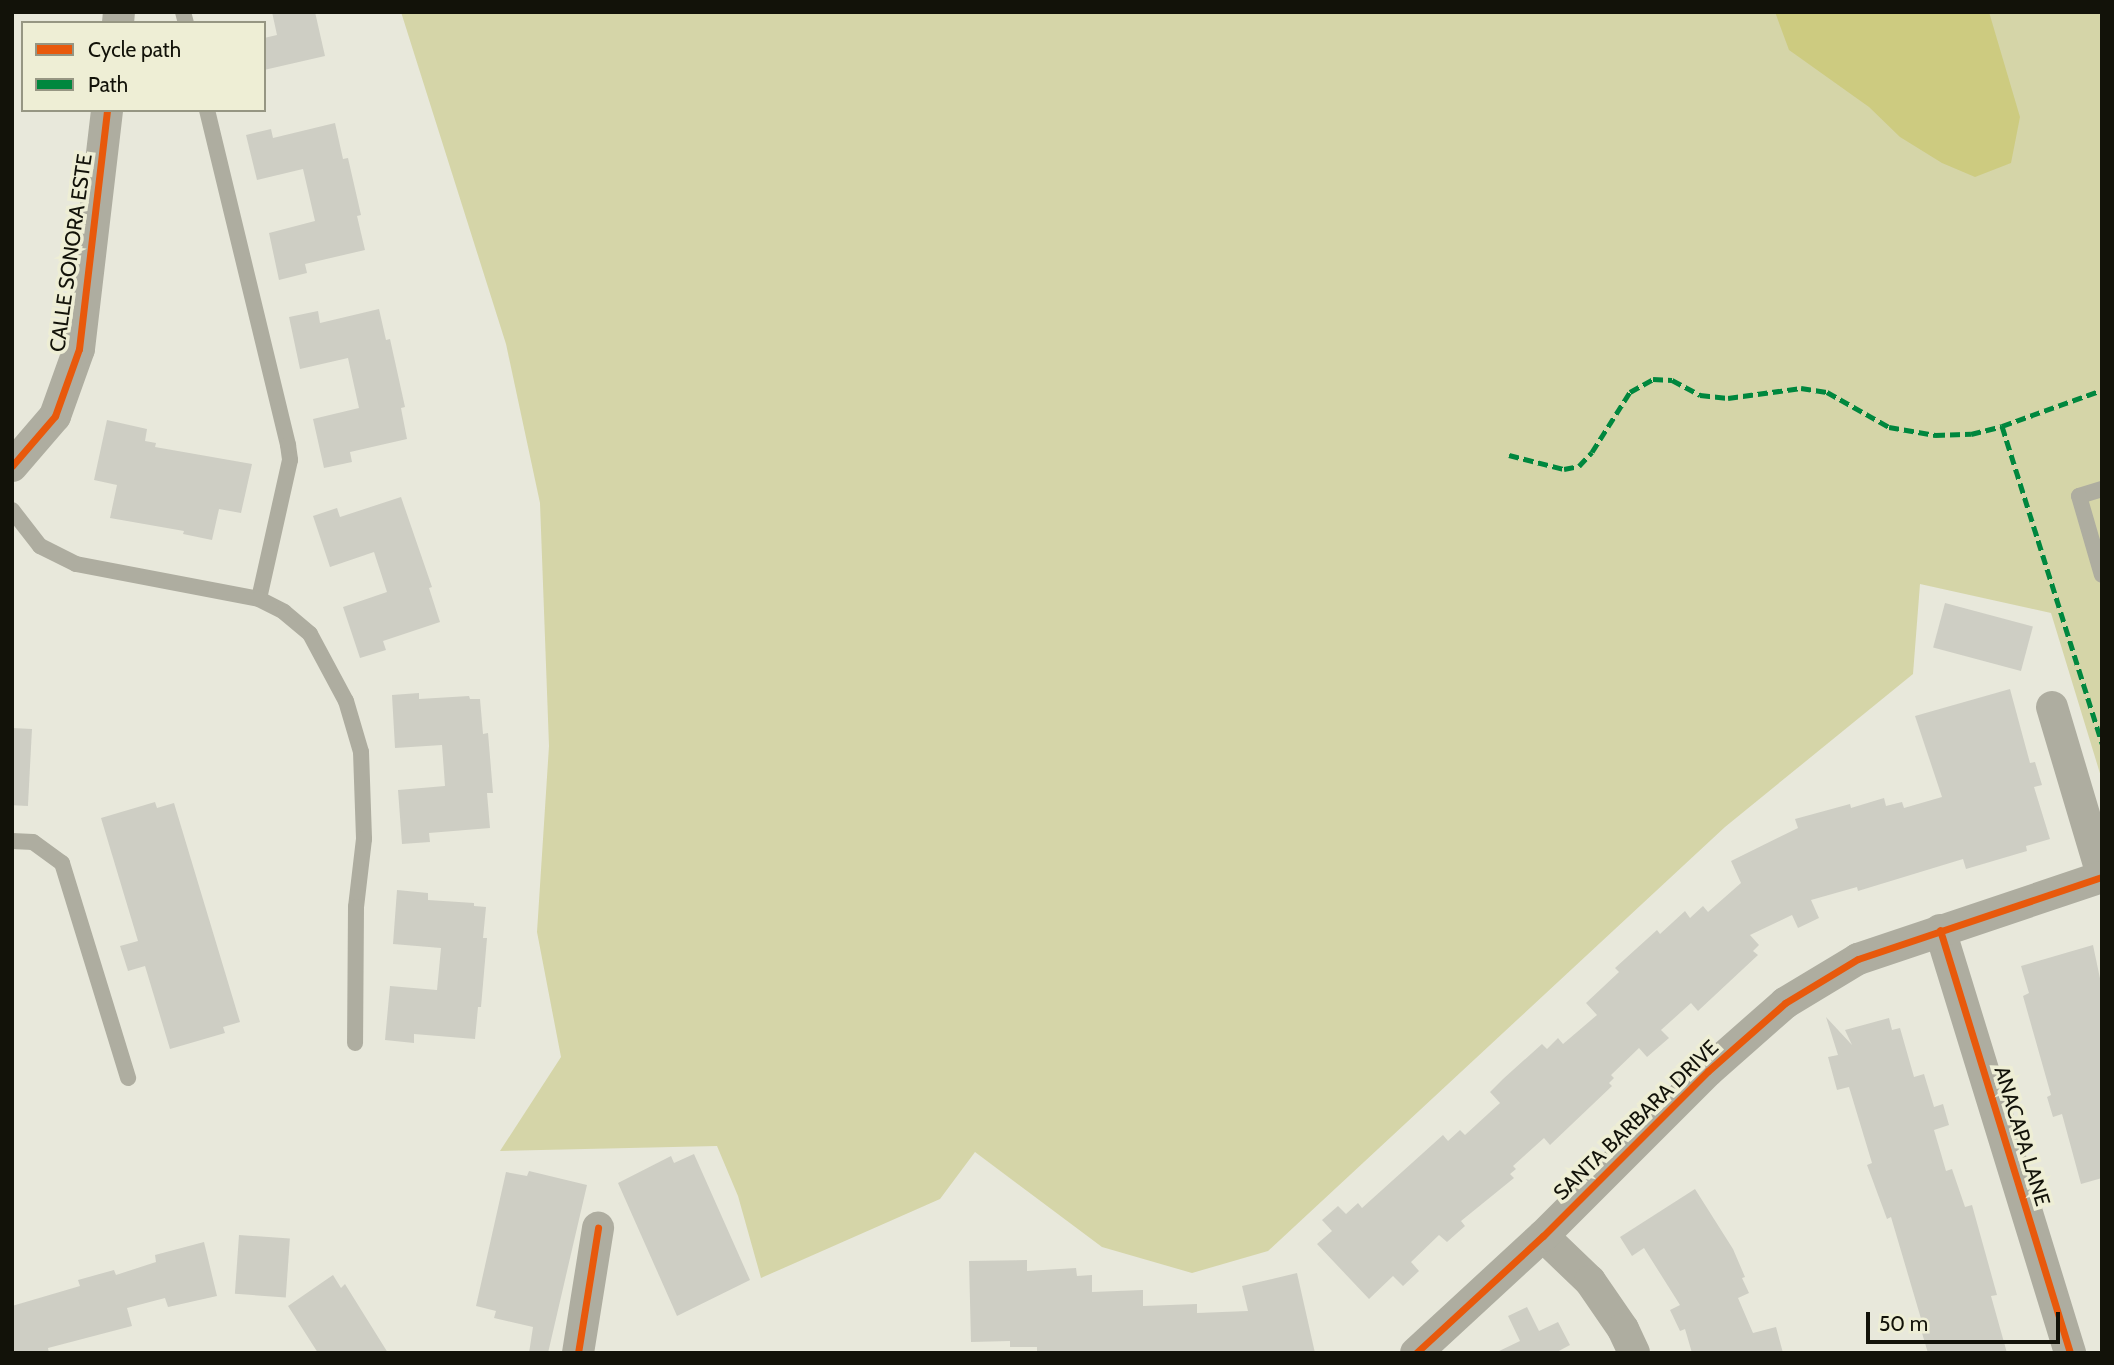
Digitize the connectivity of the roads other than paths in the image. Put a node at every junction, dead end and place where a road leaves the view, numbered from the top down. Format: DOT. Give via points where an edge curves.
graph roads {
  1 [pos="107,112"];
  2 [pos="207,112"];
  3 [pos="12,466"];
  4 [pos="2102,489"];
  5 [pos="12,510"];
  6 [pos="2102,575"];
  7 [pos="259,599"];
  8 [pos="2052,707"];
  9 [pos="12,841"];
  10 [pos="2102,876"];
  11 [pos="1940,930"];
  12 [pos="355,1043"];
  13 [pos="128,1078"];
  14 [pos="598,1228"];
  15 [pos="1543,1236"];
  16 [pos="578,1353"];
  17 [pos="1416,1353"];
  18 [pos="1634,1353"];
  19 [pos="2070,1353"];
  1 -- 3 [label="street, CALLE SONORA ESTE" via="79,349 55,416"];
  2 -- 7 [label="lane" via="289,453"];
  4 -- 6 [label="lane" via="2079,496"];
  5 -- 7 [label="lane" via="40,546 76,564"];
  7 -- 12 [label="lane" via="284,612 310,635 346,701 361,752 364,839 356,907"];
  8 -- 10 [label="street"];
  9 -- 13 [label="lane" via="33,842 62,863"];
  10 -- 11 [label="street, SANTA BARBARA DRIVE"];
  11 -- 15 [label="street, SANTA BARBARA DRIVE" via="1858,959 1785,1003 1708,1071"];
  11 -- 19 [label="street, ANACAPA LANE"];
  14 -- 16 [label="street"];
  15 -- 17 [label="street, SANTA BARBARA DRIVE"];
  15 -- 18 [label="street" via="1590,1281"];
}
